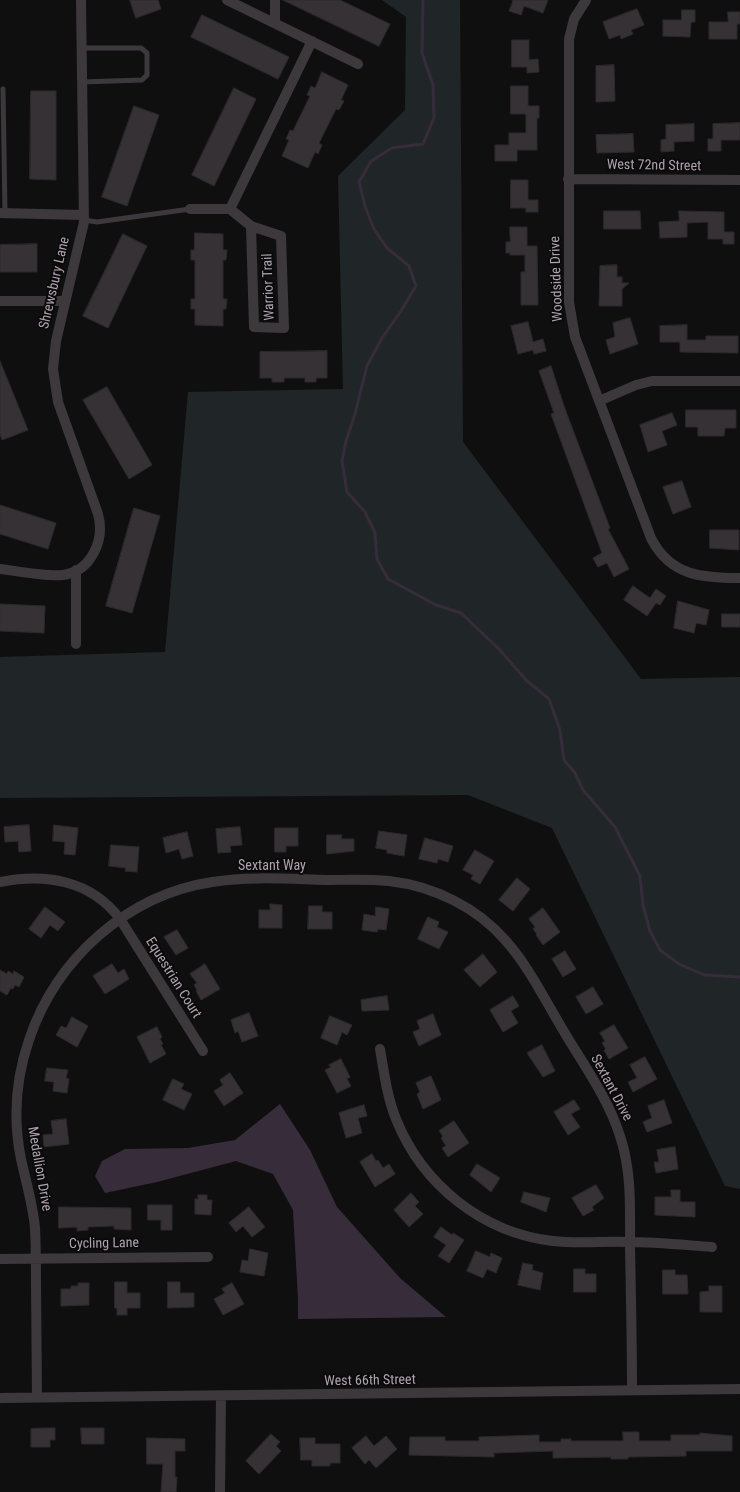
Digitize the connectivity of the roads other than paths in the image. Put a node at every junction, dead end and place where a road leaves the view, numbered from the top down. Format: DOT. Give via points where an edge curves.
graph roads {
  1 [pos="81,0"];
  2 [pos="227,0"];
  3 [pos="274,0"];
  4 [pos="586,0"];
  5 [pos="244,4"];
  6 [pos="274,23"];
  7 [pos="312,41"];
  8 [pos="82,48"];
  9 [pos="358,64"];
  10 [pos="82,82"];
  11 [pos="3,88"];
  12 [pos="568,178"];
  13 [pos="740,180"];
  14 [pos="230,209"];
  15 [pos="188,210"];
  16 [pos="2,213"];
  17 [pos="83,217"];
  18 [pos="251,226"];
  19 [pos="0,301"];
  20 [pos="65,301"];
  21 [pos="740,381"];
  22 [pos="599,401"];
  23 [pos="0,569"];
  24 [pos="76,570"];
  25 [pos="740,578"];
  26 [pos="76,644"];
  27 [pos="0,882"];
  28 [pos="431,890"];
  29 [pos="120,919"];
  30 [pos="380,1049"];
  31 [pos="203,1051"];
  32 [pos="630,1242"];
  33 [pos="712,1248"];
  34 [pos="208,1256"];
  35 [pos="35,1258"];
  36 [pos="0,1259"];
  37 [pos="740,1389"];
  38 [pos="632,1390"];
  39 [pos="221,1396"];
  40 [pos="0,1398"];
  41 [pos="37,1398"];
  42 [pos="220,1492"];
  1 -- 8 [label="street, Shrewsbury Lane"];
  2 -- 5 [label="street"];
  3 -- 6 [label="street"];
  4 -- 12 [label="street, Woodside Drive" via="574,19 569,39"];
  5 -- 6 [label="street"];
  6 -- 7 [label="street"];
  7 -- 9 [label="street"];
  7 -- 14 [label="street"];
  8 -- 10 [label="street, Shrewsbury Lane"];
  8 -- 10 [label="lane" via="140,48 147,53 147,75 142,80"];
  10 -- 17 [label="street, Shrewsbury Lane"];
  11 -- 16 [label="lane"];
  12 -- 13 [label="street, West 72nd Street"];
  12 -- 22 [label="street, Woodside Drive" via="570,310 575,337"];
  14 -- 15 [label="street"];
  14 -- 18 [label="street, Warrior Trail"];
  15 -- 17 [label="lane" via="98,222"];
  16 -- 17 [label="street"];
  17 -- 20 [label="street, Shrewsbury Lane"];
  18 -- 18 [label="street, Warrior Trail" via="281,236 284,328 254,327"];
  19 -- 20 [label="street"];
  20 -- 24 [label="street, Shrewsbury Lane" via="55,346 53,375 58,402 100,529 98,544 88,562"];
  21 -- 22 [label="street" via="652,381"];
  22 -- 25 [label="street, Woodside Drive" via="656,546 672,564 686,572 706,578"];
  23 -- 24 [label="street" via="61,575"];
  24 -- 26 [label="street"];
  27 -- 29 [label="street, Equestrian Court" via="35,878 66,881 90,891"];
  28 -- 29 [label="street, Sextant Way" via="374,881 248,879 214,882 165,895"];
  28 -- 32 [label="street, Sextant Drive" via="468,908 505,939 521,960 603,1098 619,1131 626,1157"];
  29 -- 31 [label="street, Equestrian Court"];
  29 -- 35 [label="street, Medallion Drive" via="91,942 60,977 37,1018 25,1052 19,1078 17,1120 33,1215"];
  30 -- 32 [label="street" via="390,1103 404,1137 426,1172 456,1201 487,1221 536,1238 561,1242"];
  32 -- 33 [label="street"];
  32 -- 38 [label="street, Sextant Drive"];
  34 -- 35 [label="street, Cycling Lane"];
  35 -- 36 [label="street, Cycling Lane"];
  35 -- 41 [label="street, Medallion Drive"];
  37 -- 38 [label="street, West 66th Street"];
  38 -- 39 [label="street, West 66th Street"];
  39 -- 41 [label="street, West 66th Street"];
  39 -- 42 [label="street"];
  40 -- 41 [label="street, West 66th Street"];
}
